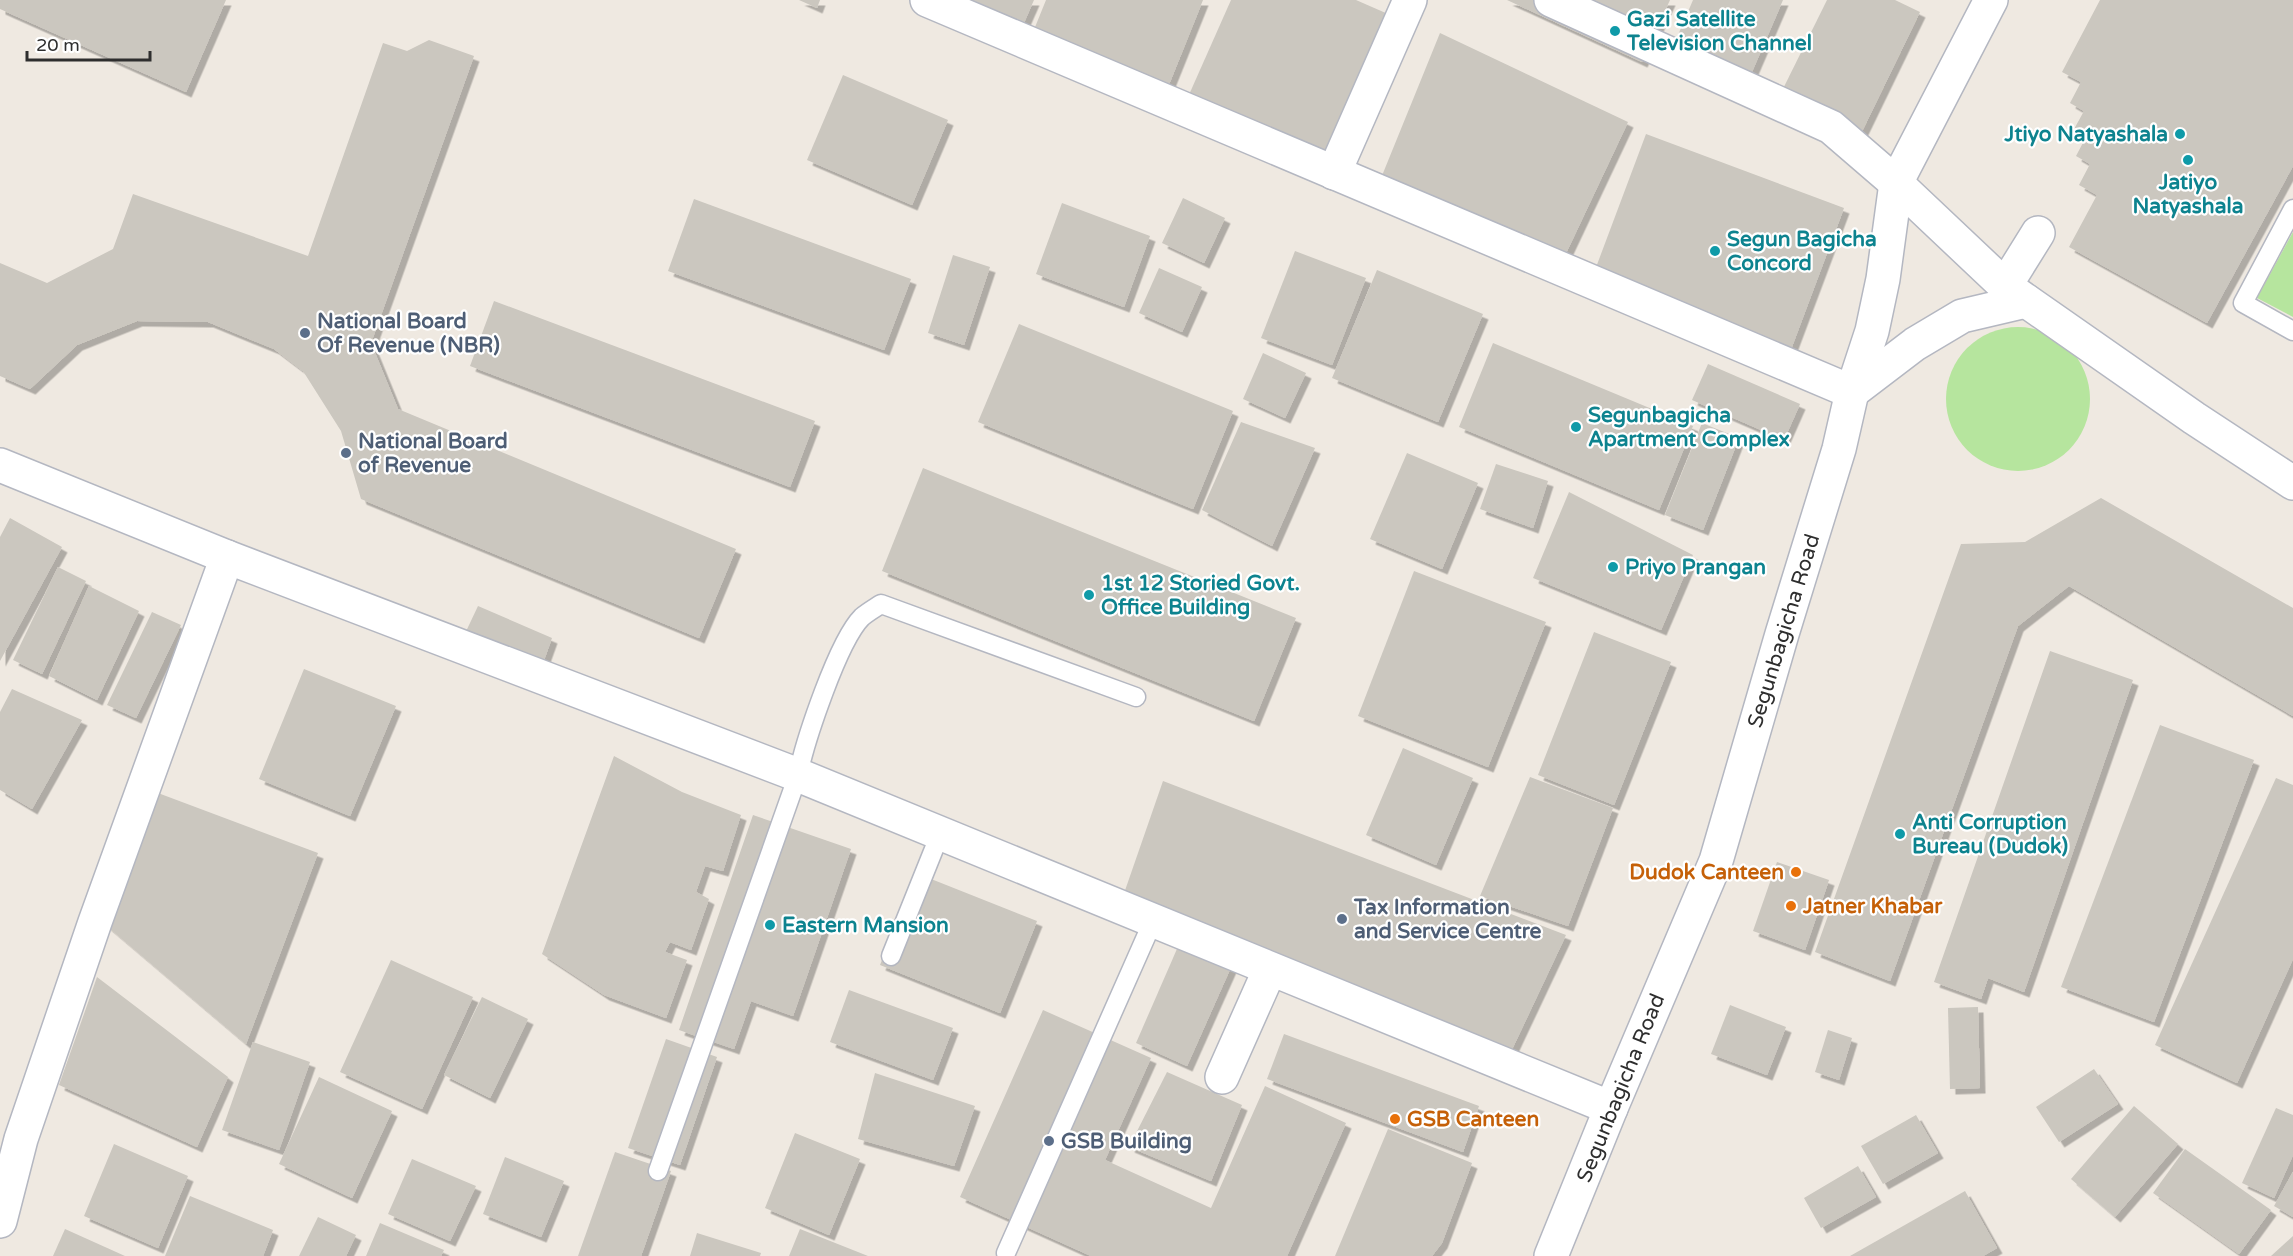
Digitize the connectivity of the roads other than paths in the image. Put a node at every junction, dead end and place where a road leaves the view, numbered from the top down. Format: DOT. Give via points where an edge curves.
graph roads {
  1 [pos="927,0"];
  2 [pos="1410,0"];
  3 [pos="1551,0"];
  4 [pos="1991,0"];
  5 [pos="1335,173"];
  6 [pos="1896,183"];
  7 [pos="2293,209"];
  8 [pos="2037,233"];
  9 [pos="2016,294"];
  10 [pos="2293,331"];
  11 [pos="1852,392"];
  12 [pos="0,465"];
  13 [pos="2293,483"];
  14 [pos="227,557"];
  15 [pos="1136,697"];
  16 [pos="798,775"];
  17 [pos="940,834"];
  18 [pos="1153,921"];
  19 [pos="891,956"];
  20 [pos="1270,969"];
  21 [pos="1222,1077"];
  22 [pos="1611,1108"];
  23 [pos="21,1139"];
  24 [pos="0,1168"];
  25 [pos="658,1171"];
  26 [pos="0,1221"];
  27 [pos="1006,1252"];
  28 [pos="1551,1256"];
  1 -- 5 [label="street"];
  2 -- 5 [label="street"];
  3 -- 6 [label="street" via="1831,127"];
  4 -- 6 [label="street, Segunbagicha Road"];
  5 -- 11 [label="street"];
  6 -- 9 [label="street"];
  6 -- 11 [label="street, Segunbagicha Road" via="1883,279"];
  7 -- 10 [label="lane" via="2243,303"];
  8 -- 9 [label="street"];
  9 -- 11 [label="street" via="1962,316 1915,344"];
  9 -- 13 [label="street"];
  11 -- 22 [label="street, Segunbagicha Road" via="1839,449 1716,861"];
  12 -- 14 [label="street"];
  14 -- 16 [label="street"];
  14 -- 23 [label="street"];
  15 -- 16 [label="lane" via="881,603 861,618 842,650 804,746"];
  16 -- 17 [label="street"];
  16 -- 25 [label="lane"];
  17 -- 18 [label="street"];
  17 -- 19 [label="lane"];
  18 -- 20 [label="street"];
  18 -- 27 [label="lane"];
  20 -- 21 [label="street"];
  20 -- 22 [label="street"];
  22 -- 28 [label="street, Segunbagicha Road"];
  23 -- 24 [label="street"];
  23 -- 26 [label="street"];
}
